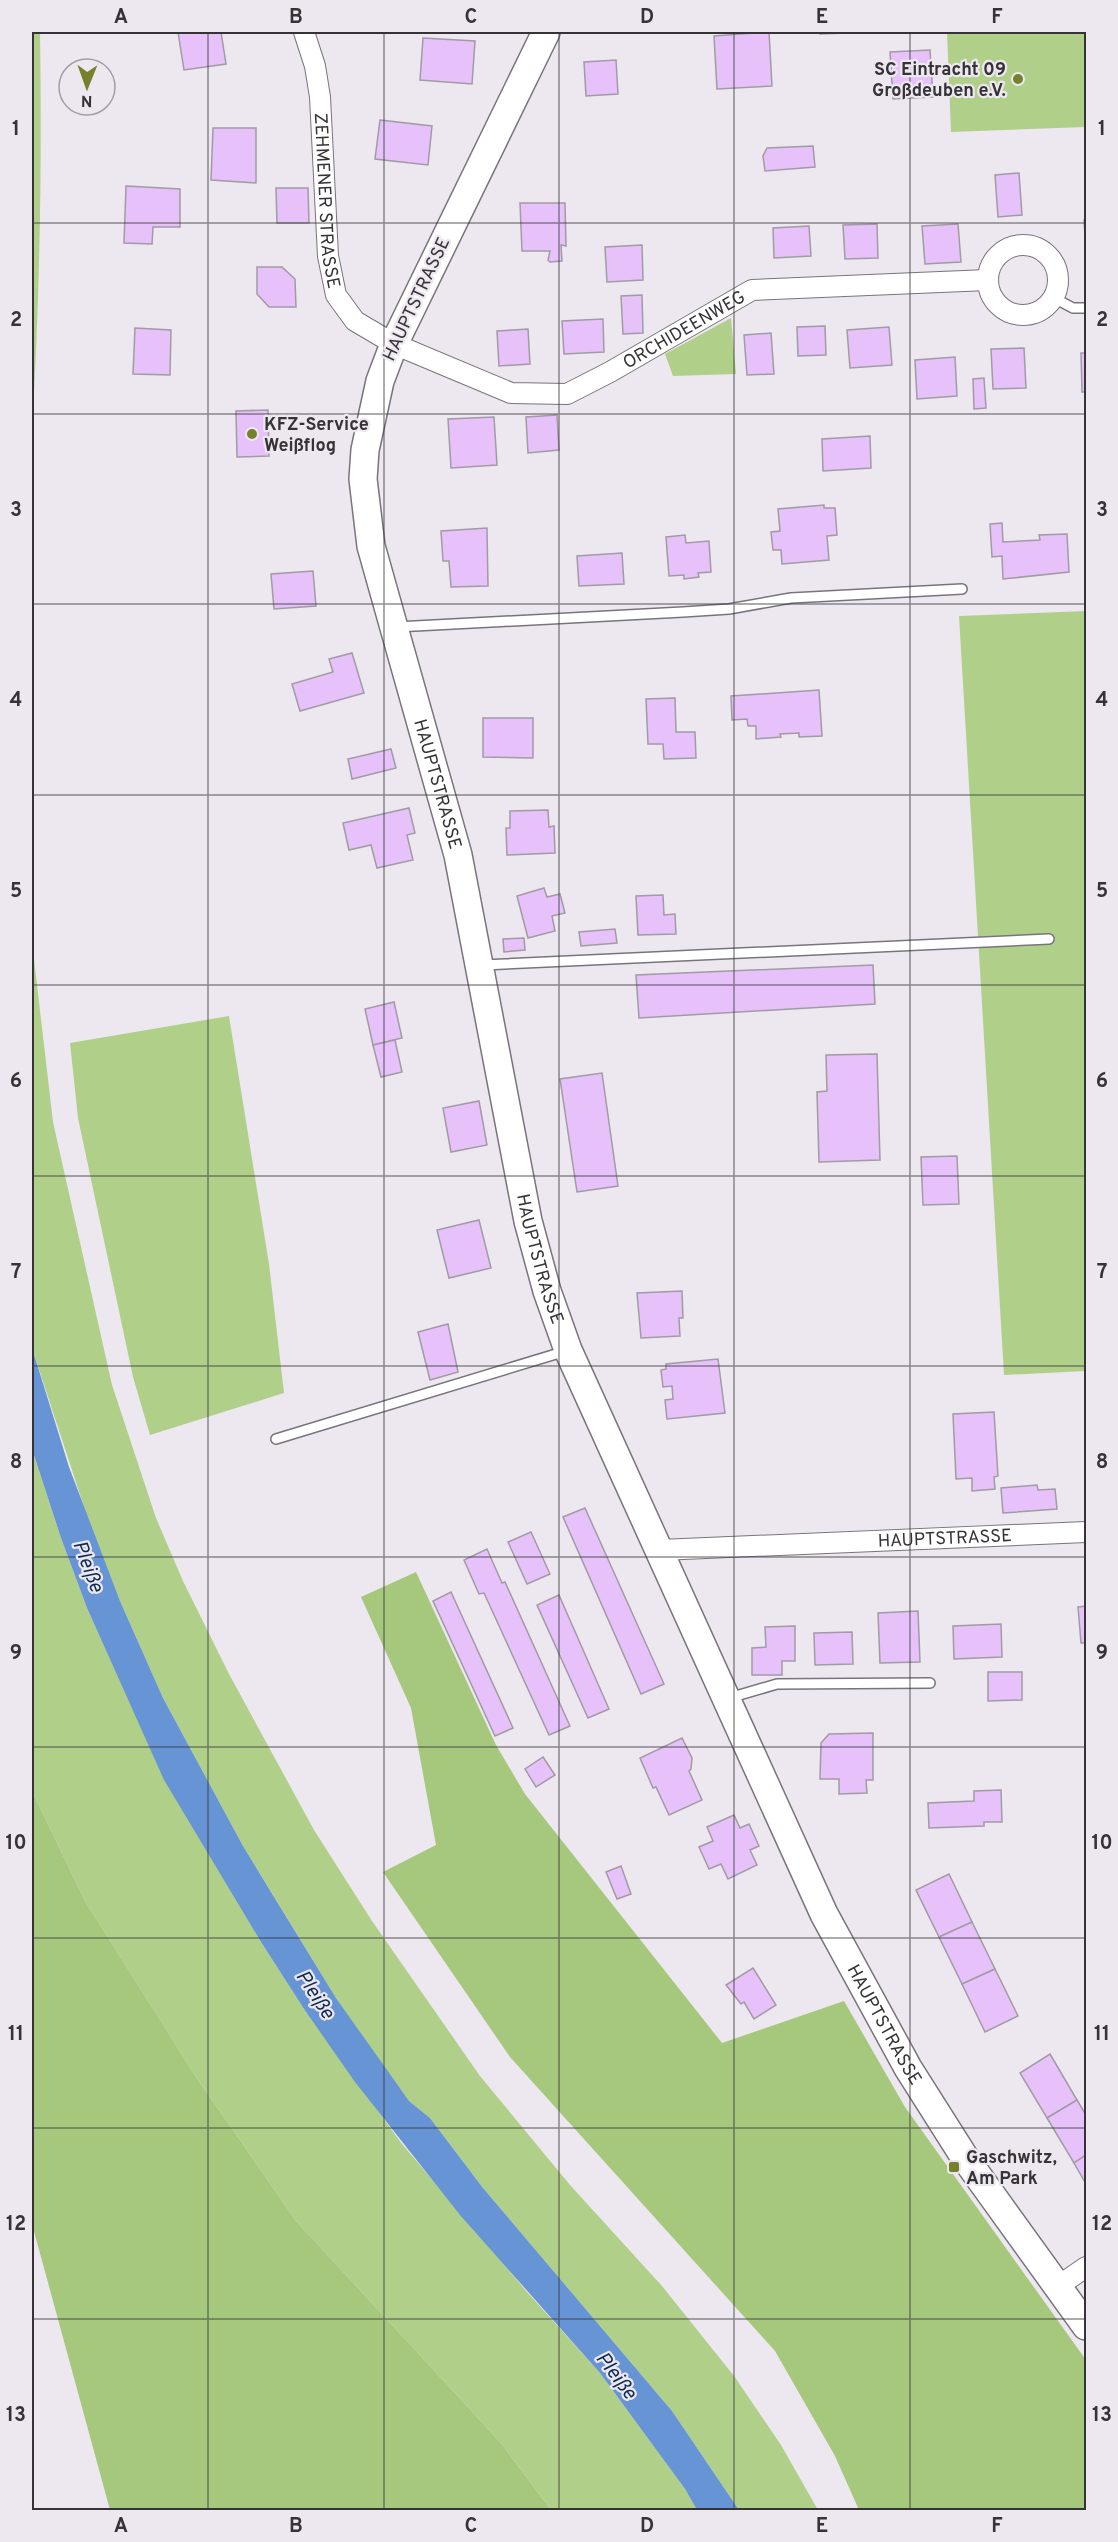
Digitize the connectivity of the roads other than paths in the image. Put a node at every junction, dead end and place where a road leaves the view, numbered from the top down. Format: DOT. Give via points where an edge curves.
graph roads {
  1 [pos="304,32"];
  2 [pos="546,32"];
  3 [pos="988,280"];
  4 [pos="1054,298"];
  5 [pos="1086,308"];
  6 [pos="394,344"];
  7 [pos="962,589"];
  8 [pos="394,628"];
  9 [pos="1049,939"];
  10 [pos="480,966"];
  11 [pos="568,1350"];
  12 [pos="276,1439"];
  13 [pos="1086,1532"];
  14 [pos="660,1550"];
  15 [pos="930,1683"];
  16 [pos="727,1698"];
  17 [pos="1086,2266"];
  18 [pos="1057,2287"];
  19 [pos="1086,2326"];
  1 -- 6 [label="street, ZEHMENER STRASSE" via="320,97 328,256 336,295 355,321"];
  2 -- 6 [label="main road, HAUPTSTRASSE"];
  3 -- 4 [label="street" via="995,302 1014,314 1037,313"];
  3 -- 4 [label="street" via="995,258 1004,250 1027,245 1048,255 1055,265 1058,288"];
  3 -- 6 [label="street, ORCHIDEENWEG" via="752,290 567,394 511,393"];
  4 -- 5 [label="lane" via="1073,308"];
  6 -- 8 [label="main road, HAUPTSTRASSE" via="380,381 363,479 371,546"];
  7 -- 8 [label="lane" via="790,598 729,609"];
  8 -- 10 [label="main road, HAUPTSTRASSE" via="458,855"];
  9 -- 10 [label="lane"];
  10 -- 11 [label="main road, HAUPTSTRASSE" via="528,1221"];
  11 -- 12 [label="lane"];
  11 -- 14 [label="main road, HAUPTSTRASSE"];
  13 -- 14 [label="street, HAUPTSTRASSE"];
  14 -- 16 [label="main road, HAUPTSTRASSE"];
  15 -- 16 [label="lane" via="777,1684"];
  16 -- 18 [label="main road, HAUPTSTRASSE" via="824,1914 908,2068 965,2158"];
  17 -- 18 [label="street"];
  18 -- 19 [label="main road, HAUPTSTRASSE"];
}
